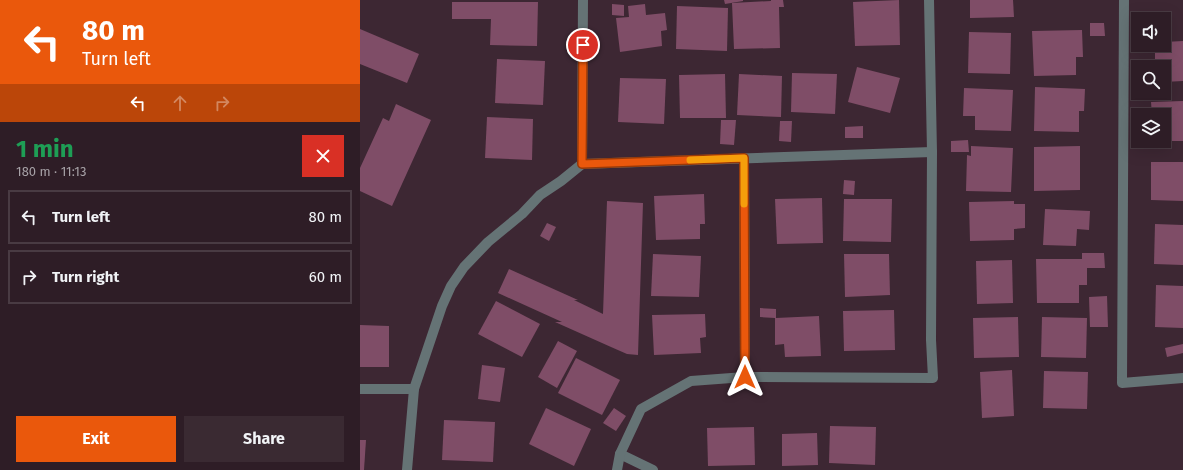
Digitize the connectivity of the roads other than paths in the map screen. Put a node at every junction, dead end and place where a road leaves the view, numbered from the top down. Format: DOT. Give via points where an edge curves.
graph roads {
  1 [pos="583,0"];
  2 [pos="930,0"];
  3 [pos="1124,0"];
  4 [pos="932,152"];
  5 [pos="744,158"];
  6 [pos="582,164"];
  7 [pos="745,377"];
  8 [pos="1183,378"];
  9 [pos="360,389"];
  10 [pos="414,389"];
  11 [pos="620,454"];
  12 [pos="406,470"];
  13 [pos="617,470"];
  14 [pos="653,470"];
  1 -- 6 [label="street"];
  2 -- 4 [label="street"];
  3 -- 8 [label="street" via="1122,383"];
  4 -- 5 [label="street"];
  4 -- 7 [label="street" via="932,378"];
  5 -- 6 [label="street"];
  5 -- 7 [label="street"];
  6 -- 10 [label="street" via="540,195 464,267 442,306"];
  7 -- 11 [label="street" via="691,382 641,409"];
  9 -- 10 [label="street"];
  10 -- 12 [label="street"];
  11 -- 13 [label="street"];
  11 -- 14 [label="street"];
}
